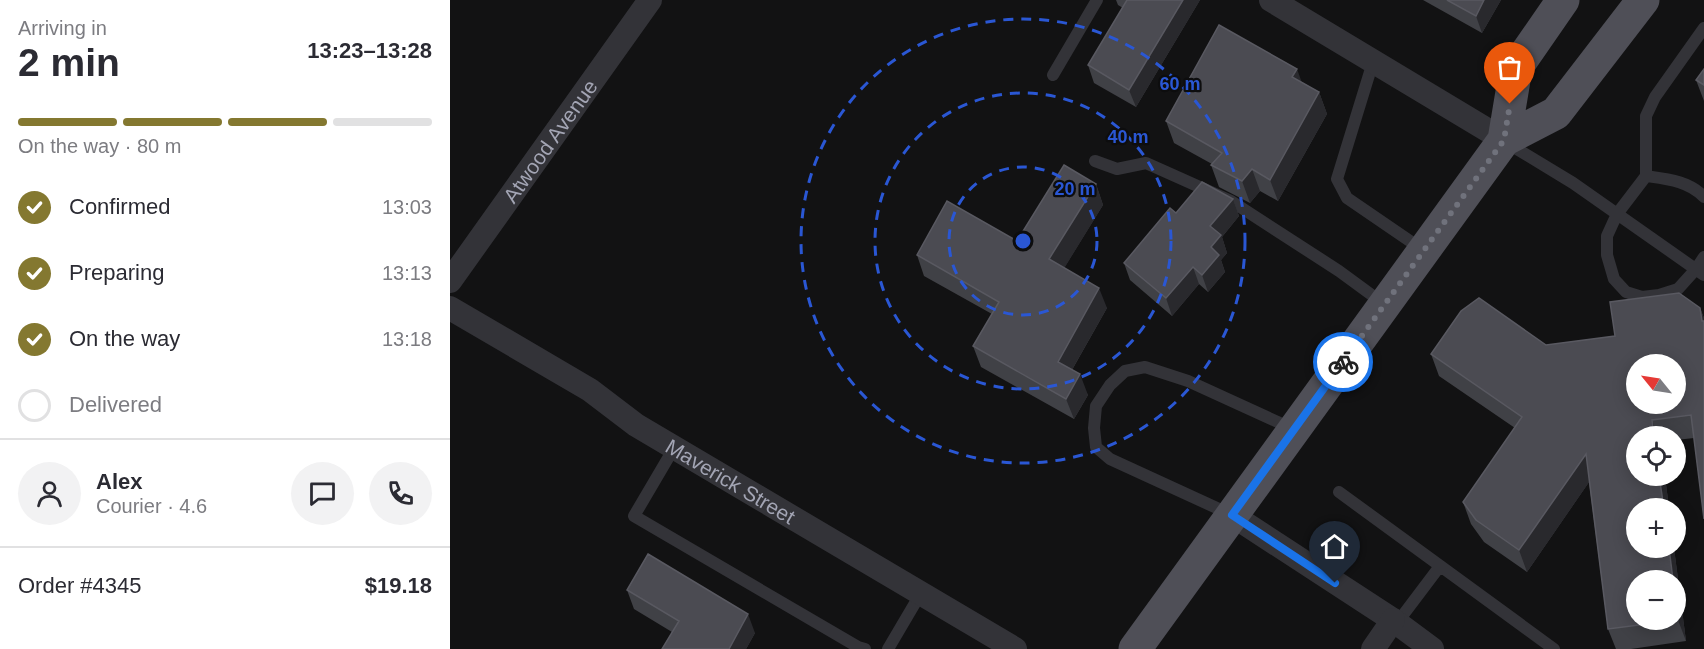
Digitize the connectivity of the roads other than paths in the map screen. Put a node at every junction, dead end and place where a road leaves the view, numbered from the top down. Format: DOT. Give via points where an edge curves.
graph roads {
  1 [pos="650,0"];
  2 [pos="1096,0"];
  3 [pos="1271,0"];
  4 [pos="1563,0"];
  5 [pos="1643,0"];
  6 [pos="1704,28"];
  7 [pos="1373,62"];
  8 [pos="1053,75"];
  9 [pos="1504,140"];
  10 [pos="1095,161"];
  11 [pos="1646,176"];
  12 [pos="1704,196"];
  13 [pos="1617,214"];
  14 [pos="1424,250"];
  15 [pos="1704,257"];
  16 [pos="1700,272"];
  17 [pos="450,280"];
  18 [pos="1385,304"];
  19 [pos="450,308"];
  20 [pos="1294,430"];
  21 [pos="674,448"];
  22 [pos="1339,492"];
  23 [pos="1232,515"];
  24 [pos="1440,566"];
  25 [pos="921,593"];
  26 [pos="1395,622"];
  27 [pos="865,649"];
  28 [pos="888,649"];
  29 [pos="1015,649"];
  30 [pos="1135,649"];
  31 [pos="1373,649"];
  32 [pos="1432,649"];
  33 [pos="1554,649"];
  1 -- 17 [label="street, Atwood Avenue"];
  2 -- 8 [label="lane"];
  3 -- 7 [label="street"];
  4 -- 9 [label="main road" via="1516,68"];
  5 -- 9 [label="main road" via="1556,113"];
  6 -- 11 [label="lane" via="1646,116"];
  7 -- 9 [label="street"];
  7 -- 14 [label="lane" via="1337,179 1347,198"];
  9 -- 13 [label="lane"];
  9 -- 14 [label="main road"];
  10 -- 18 [label="lane" via="1117,169 1146,163 1231,201"];
  11 -- 12 [label="lane" via="1675,180"];
  11 -- 13 [label="lane"];
  13 -- 16 [label="lane"];
  13 -- 16 [label="lane" via="1606,236 1607,255 1614,279 1626,291 1642,297 1659,296 1678,289"];
  14 -- 18 [label="main road"];
  15 -- 16 [label="lane"];
  18 -- 20 [label="main road"];
  19 -- 21 [label="street, Maverick Street" via="590,390"];
  20 -- 23 [label="main road"];
  20 -- 23 [label="lane" via="1188,381 1145,367 1125,371 1110,385 1096,406 1096,447 1110,459"];
  21 -- 25 [label="street, Maverick Street"];
  21 -- 27 [label="lane" via="634,516"];
  22 -- 24 [label="lane"];
  23 -- 26 [label="street"];
  23 -- 30 [label="main road"];
  24 -- 26 [label="lane"];
  24 -- 33 [label="lane"];
  25 -- 28 [label="lane"];
  25 -- 29 [label="street, Maverick Street"];
  26 -- 31 [label="street"];
  26 -- 32 [label="street"];
}
